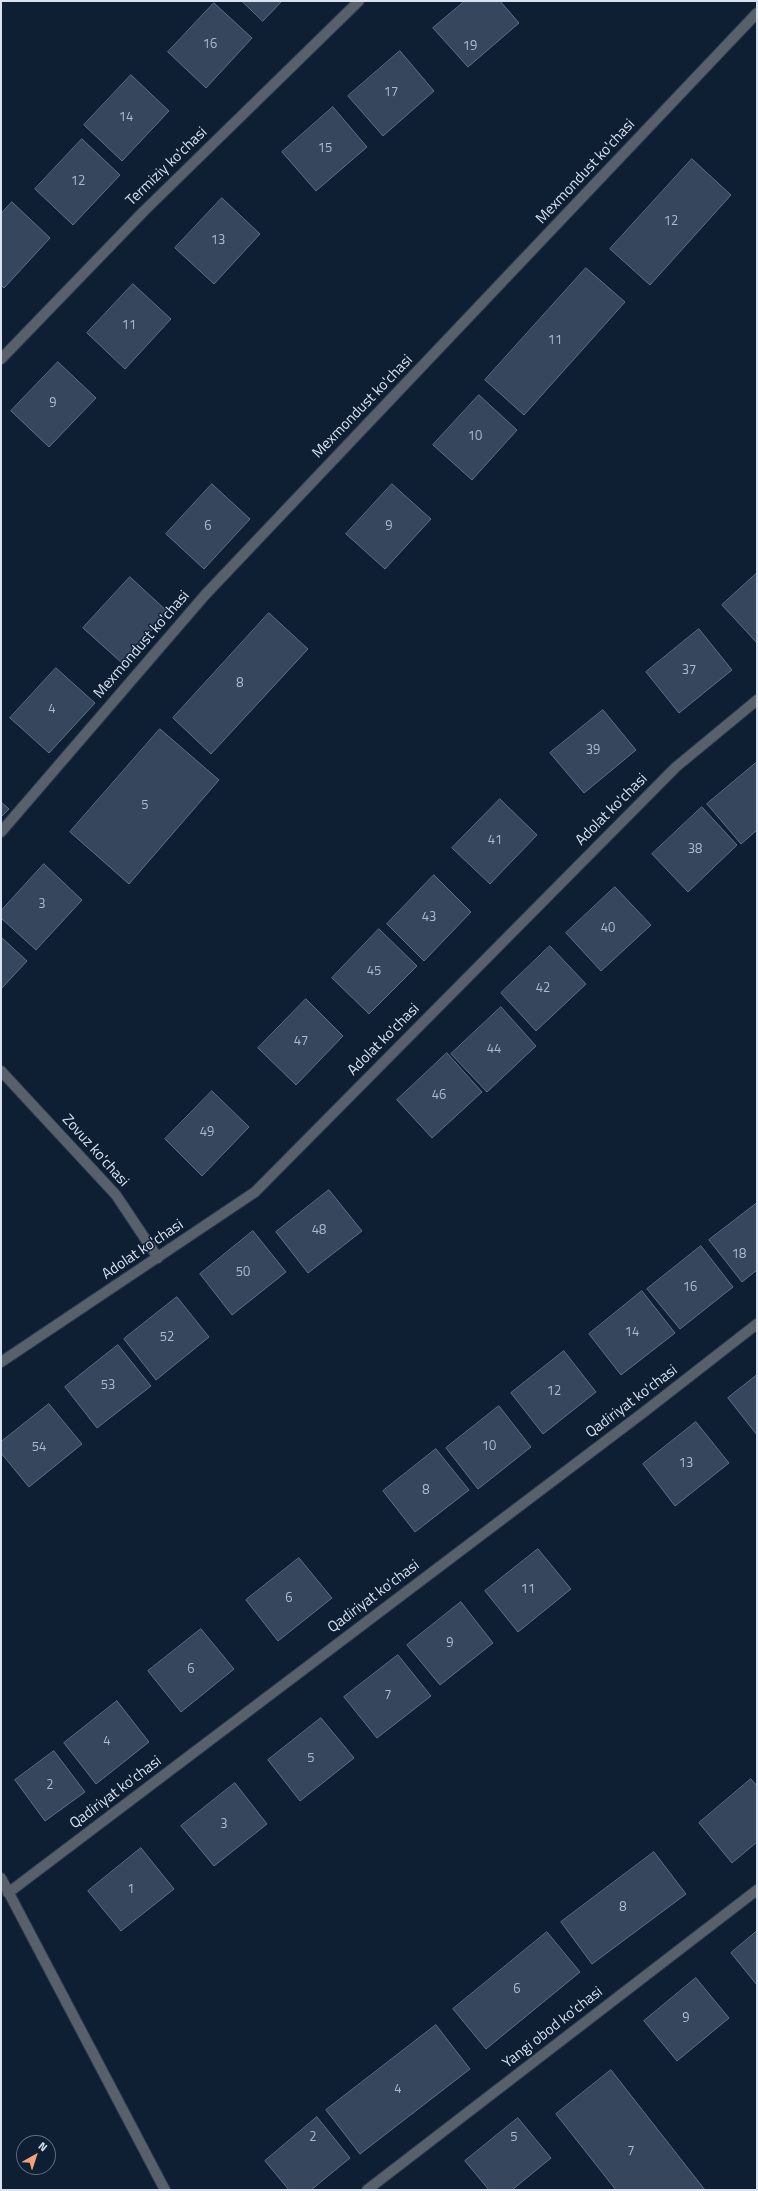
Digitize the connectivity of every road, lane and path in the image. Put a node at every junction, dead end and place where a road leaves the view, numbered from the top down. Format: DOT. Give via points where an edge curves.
graph roads {
  1 [pos="359,1"];
  2 [pos="757,13"];
  3 [pos="1,359"];
  4 [pos="757,700"];
  5 [pos="1,832"];
  6 [pos="1,1071"];
  7 [pos="158,1258"];
  8 [pos="757,1324"];
  9 [pos="1,1362"];
  10 [pos="1,1878"];
  11 [pos="757,1890"];
  12 [pos="8,1893"];
  13 [pos="164,2190"];
  14 [pos="367,2190"];
  1 -- 3 [label="street, Termiziy ko'chasi" via="144,211"];
  2 -- 5 [label="street, Mexmondust ko'chasi" via="205,595"];
  4 -- 7 [label="street, Adolat ko'chasi" via="676,767 255,1192"];
  6 -- 7 [label="street, Zovuz ko'chasi" via="116,1196"];
  7 -- 9 [label="street, Adolat ko'chasi"];
  8 -- 12 [label="street, Qadiriyat ko'chasi"];
  10 -- 12 [label="street"];
  11 -- 14 [label="street, Yangi obod ko'chasi"];
  12 -- 13 [label="street"];
}
